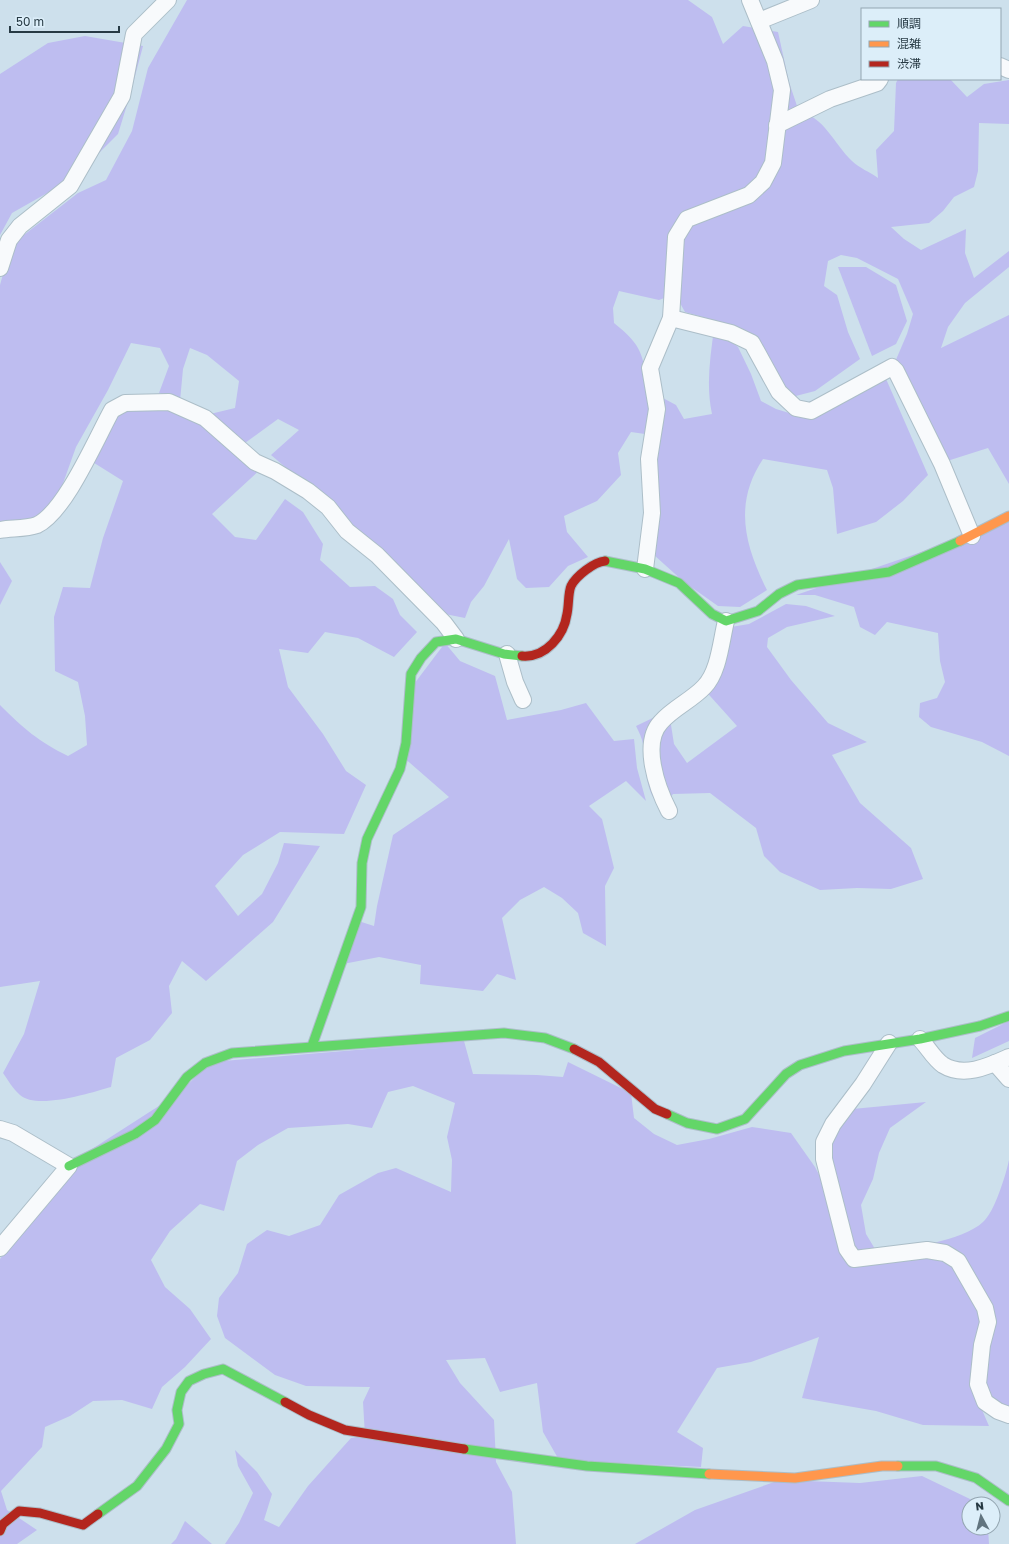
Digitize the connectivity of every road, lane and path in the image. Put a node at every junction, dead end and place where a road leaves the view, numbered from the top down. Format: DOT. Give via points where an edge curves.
graph roads {
  1 [pos="168,0"];
  2 [pos="750,0"];
  3 [pos="811,0"];
  4 [pos="759,21"];
  5 [pos="879,80"];
  6 [pos="777,125"];
  7 [pos="0,268"];
  8 [pos="671,318"];
  9 [pos="1009,516"];
  10 [pos="0,530"];
  11 [pos="972,536"];
  12 [pos="645,569"];
  13 [pos="726,621"];
  14 [pos="456,639"];
  15 [pos="507,654"];
  16 [pos="523,700"];
  17 [pos="669,811"];
  18 [pos="1009,1016"];
  19 [pos="920,1038"];
  20 [pos="889,1043"];
  21 [pos="312,1046"];
  22 [pos="1002,1060"];
  23 [pos="1009,1079"];
  24 [pos="0,1129"];
  25 [pos="69,1166"];
  26 [pos="0,1248"];
  27 [pos="1009,1415"];
  28 [pos="1009,1501"];
  29 [pos="0,1531"];
  1 -- 7 [label="street" via="134,34 122,96 70,186 20,226 9,240"];
  2 -- 4 [label="street"];
  3 -- 4 [label="street"];
  4 -- 6 [label="street" via="775,61 782,90"];
  5 -- 6 [label="street" via="830,99"];
  6 -- 8 [label="street" via="773,163 763,182 749,194 688,219 676,237"];
  8 -- 11 [label="street" via="731,333 752,343 779,392 796,408 811,411 892,367 942,464"];
  8 -- 12 [label="street" via="650,368 657,409 649,459 652,513"];
  9 -- 11 [label="street"];
  10 -- 14 [label="street" via="36,525 50,515 68,493 112,410 126,403 169,402 205,418 255,462 295,483 328,507 347,531 377,555 444,623"];
  11 -- 13 [label="street" via="889,572 797,585 758,611"];
  12 -- 13 [label="street" via="679,583 712,614"];
  12 -- 15 [label="street" via="604,561 586,569 571,586 567,616 558,639 543,651 528,656"];
  13 -- 17 [label="street" via="714,672 704,687 660,722 652,735 657,785"];
  14 -- 15 [label="street"];
  14 -- 21 [label="street" via="436,642 411,674 406,743 400,768 367,838 362,863 361,907"];
  15 -- 16 [label="street"];
  18 -- 19 [label="street" via="980,1026"];
  19 -- 20 [label="street"];
  19 -- 22 [label="street" via="942,1064 956,1070 976,1070"];
  20 -- 21 [label="street" via="844,1051 800,1065 786,1074 745,1119 717,1129 687,1123 655,1109 599,1062 546,1038 504,1033 474,1034"];
  20 -- 27 [label="street" via="833,1124 824,1142 824,1159 847,1250 854,1258 927,1250 945,1254 958,1261 985,1308 988,1322 982,1345 978,1384 985,1402"];
  21 -- 25 [label="street" via="232,1053 205,1063 187,1078 155,1120 134,1134"];
  22 -- 23 [label="street"];
  24 -- 25 [label="street" via="13,1133"];
  25 -- 26 [label="street"];
  28 -- 29 [label="street" via="976,1478 936,1466 882,1466 795,1478 736,1476 587,1466 345,1430 309,1415 223,1369 189,1381 181,1392 177,1410 179,1424 166,1449 137,1486 83,1525 40,1513 19,1511 3,1524"];
}
